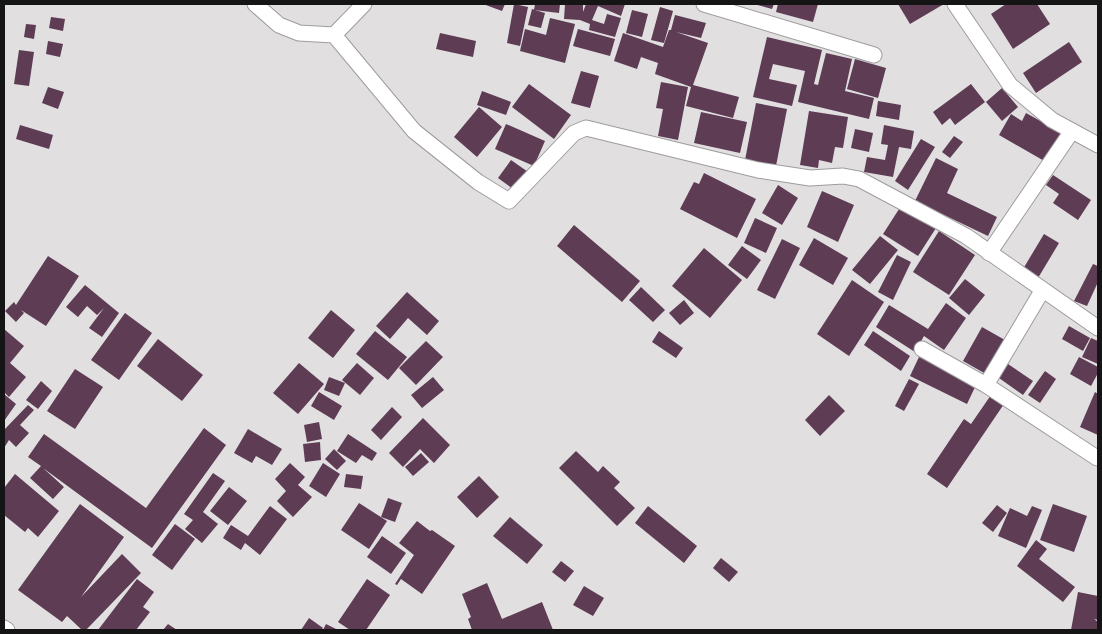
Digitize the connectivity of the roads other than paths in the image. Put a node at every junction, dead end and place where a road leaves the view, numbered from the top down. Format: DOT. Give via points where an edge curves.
graph roads {
  1 [pos="255,4"];
  2 [pos="364,4"];
  3 [pos="704,4"];
  4 [pos="956,4"];
  5 [pos="334,34"];
  6 [pos="874,56"];
  7 [pos="1072,131"];
  8 [pos="1098,145"];
  9 [pos="989,253"];
  10 [pos="1042,291"];
  11 [pos="1098,328"];
  12 [pos="922,349"];
  13 [pos="986,385"];
  14 [pos="1097,458"];
  1 -- 5 [label="street" via="279,26 299,33"];
  2 -- 5 [label="street"];
  3 -- 6 [label="street"];
  4 -- 7 [label="street" via="1010,84 1052,120"];
  5 -- 9 [label="street" via="414,131 478,182 509,201 574,133 586,128 758,170 810,178 843,176 859,179 966,236"];
  7 -- 8 [label="street"];
  7 -- 9 [label="street"];
  9 -- 10 [label="street"];
  10 -- 11 [label="street"];
  10 -- 13 [label="street"];
  12 -- 13 [label="street"];
  13 -- 14 [label="street"];
}
